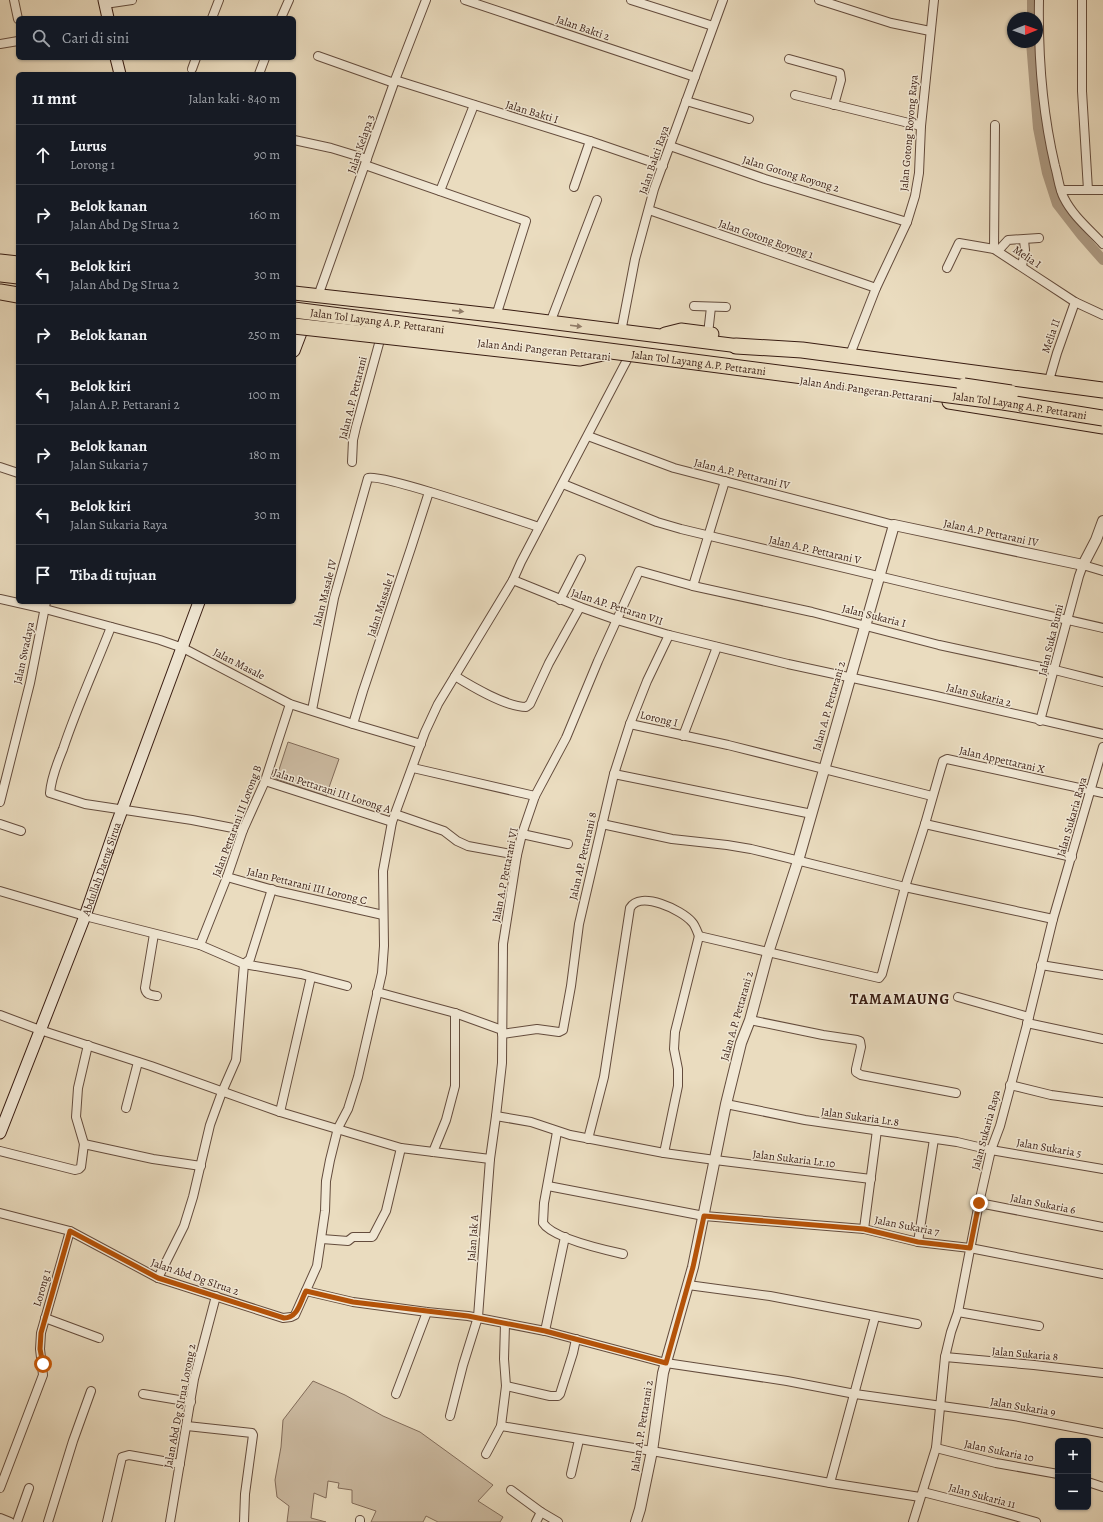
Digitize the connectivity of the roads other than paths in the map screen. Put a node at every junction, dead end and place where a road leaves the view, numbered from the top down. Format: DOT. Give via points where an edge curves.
graph roads {
  1 [pos="14,0"];
  2 [pos="132,0"];
  3 [pos="219,0"];
  4 [pos="289,0"];
  5 [pos="426,0"];
  6 [pos="465,0"];
  7 [pos="631,0"];
  8 [pos="723,0"];
  9 [pos="819,0"];
  10 [pos="934,0"];
  11 [pos="1039,0"];
  12 [pos="1082,0"];
  13 [pos="104,2"];
  14 [pos="17,16"];
  15 [pos="108,16"];
  16 [pos="213,16"];
  17 [pos="282,16"];
  18 [pos="713,26"];
  19 [pos="930,31"];
  20 [pos="16,41"];
  21 [pos="0,44"];
  22 [pos="318,56"];
  23 [pos="789,59"];
  24 [pos="116,60"];
  25 [pos="195,60"];
  26 [pos="264,60"];
  27 [pos="192,68"];
  28 [pos="120,72"];
  29 [pos="260,72"];
  30 [pos="695,77"];
  31 [pos="395,82"];
  32 [pos="795,95"];
  33 [pos="686,101"];
  34 [pos="474,105"];
  35 [pos="834,105"];
  36 [pos="749,119"];
  37 [pos="995,125"];
  38 [pos="921,126"];
  39 [pos="296,140"];
  40 [pos="590,141"];
  41 [pos="670,146"];
  42 [pos="366,162"];
  43 [pos="663,166"];
  44 [pos="574,187"];
  45 [pos="1061,190"];
  46 [pos="1088,190"];
  47 [pos="1103,190"];
  48 [pos="440,191"];
  49 [pos="597,200"];
  50 [pos="649,210"];
  51 [pos="907,222"];
  52 [pos="1039,238"];
  53 [pos="1024,240"];
  54 [pos="1103,244"];
  55 [pos="996,250"];
  56 [pos="0,261"];
  57 [pos="16,263"];
  58 [pos="1022,266"];
  59 [pos="0,267"];
  60 [pos="947,268"];
  61 [pos="16,269"];
  62 [pos="0,274"];
  63 [pos="16,276"];
  64 [pos="0,288"];
  65 [pos="876,288"];
  66 [pos="16,290"];
  67 [pos="0,292"];
  68 [pos="296,293"];
  69 [pos="16,295"];
  70 [pos="318,296"];
  71 [pos="296,302"];
  72 [pos="1075,302"];
  73 [pos="694,306"];
  74 [pos="710,307"];
  75 [pos="427,308"];
  76 [pos="726,308"];
  77 [pos="296,310"];
  78 [pos="1103,315"];
  79 [pos="496,316"];
  80 [pos="550,323"];
  81 [pos="297,326"];
  82 [pos="621,332"];
  83 [pos="708,334"];
  84 [pos="655,336"];
  85 [pos="425,337"];
  86 [pos="380,340"];
  87 [pos="407,343"];
  88 [pos="492,344"];
  89 [pos="736,346"];
  90 [pos="614,351"];
  91 [pos="851,355"];
  92 [pos="628,358"];
  93 [pos="1050,377"];
  94 [pos="1103,384"];
  95 [pos="1103,390"];
  96 [pos="1103,397"];
  97 [pos="1103,407"];
  98 [pos="1103,418"];
  99 [pos="1103,427"];
  100 [pos="588,436"];
  101 [pos="352,462"];
  102 [pos="0,467"];
  103 [pos="16,472"];
  104 [pos="725,481"];
  105 [pos="563,484"];
  106 [pos="429,492"];
  107 [pos="1103,521"];
  108 [pos="894,524"];
  109 [pos="539,527"];
  110 [pos="708,536"];
  111 [pos="581,559"];
  112 [pos="1083,565"];
  113 [pos="639,571"];
  114 [pos="1103,571"];
  115 [pos="880,577"];
  116 [pos="513,580"];
  117 [pos="693,586"];
  118 [pos="0,599"];
  119 [pos="560,600"];
  120 [pos="16,601"];
  121 [pos="198,604"];
  122 [pos="46,605"];
  123 [pos="580,607"];
  124 [pos="617,620"];
  125 [pos="1068,620"];
  126 [pos="866,625"];
  127 [pos="111,627"];
  128 [pos="1103,628"];
  129 [pos="669,635"];
  130 [pos="717,647"];
  131 [pos="183,648"];
  132 [pos="1055,670"];
  133 [pos="454,676"];
  134 [pos="850,677"];
  135 [pos="1103,682"];
  136 [pos="290,704"];
  137 [pos="312,710"];
  138 [pos="1040,721"];
  139 [pos="353,724"];
  140 [pos="630,724"];
  141 [pos="1103,734"];
  142 [pos="683,736"];
  143 [pos="421,744"];
  144 [pos="1103,748"];
  145 [pos="413,768"];
  146 [pos="824,768"];
  147 [pos="614,774"];
  148 [pos="265,782"];
  149 [pos="1091,791"];
  150 [pos="1103,793"];
  151 [pos="535,796"];
  152 [pos="932,796"];
  153 [pos="0,799"];
  154 [pos="122,810"];
  155 [pos="395,814"];
  156 [pos="812,814"];
  157 [pos="392,822"];
  158 [pos="0,824"];
  159 [pos="602,824"];
  160 [pos="925,824"];
  161 [pos="243,830"];
  162 [pos="21,831"];
  163 [pos="522,834"];
  164 [pos="568,844"];
  165 [pos="518,855"];
  166 [pos="1072,857"];
  167 [pos="798,861"];
  168 [pos="227,877"];
  169 [pos="905,887"];
  170 [pos="272,889"];
  171 [pos="0,891"];
  172 [pos="383,915"];
  173 [pos="85,916"];
  174 [pos="1053,919"];
  175 [pos="154,934"];
  176 [pos="699,936"];
  177 [pos="200,946"];
  178 [pos="768,953"];
  179 [pos="244,964"];
  180 [pos="1041,965"];
  181 [pos="1103,975"];
  182 [pos="312,977"];
  183 [pos="347,986"];
  184 [pos="377,992"];
  185 [pos="158,996"];
  186 [pos="958,997"];
  187 [pos="455,1013"];
  188 [pos="0,1015"];
  189 [pos="750,1020"];
  190 [pos="1028,1020"];
  191 [pos="40,1030"];
  192 [pos="502,1032"];
  193 [pos="1103,1039"];
  194 [pos="88,1045"];
  195 [pos="138,1062"];
  196 [pos="1010,1085"];
  197 [pos="222,1092"];
  198 [pos="956,1093"];
  199 [pos="1103,1102"];
  200 [pos="726,1104"];
  201 [pos="126,1108"];
  202 [pos="280,1112"];
  203 [pos="496,1116"];
  204 [pos="338,1128"];
  205 [pos="877,1130"];
  206 [pos="557,1132"];
  207 [pos="0,1134"];
  208 [pos="588,1139"];
  209 [pos="934,1139"];
  210 [pos="84,1144"];
  211 [pos="401,1148"];
  212 [pos="991,1150"];
  213 [pos="0,1151"];
  214 [pos="433,1152"];
  215 [pos="664,1153"];
  216 [pos="490,1159"];
  217 [pos="715,1160"];
  218 [pos="201,1166"];
  219 [pos="1103,1169"];
  220 [pos="871,1179"];
  221 [pos="548,1186"];
  222 [pos="979,1203"];
  223 [pos="0,1213"];
  224 [pos="704,1216"];
  225 [pos="1103,1227"];
  226 [pos="864,1229"];
  227 [pos="70,1231"];
  228 [pos="565,1237"];
  229 [pos="322,1239"];
  230 [pos="918,1242"];
  231 [pos="970,1248"];
  232 [pos="622,1254"];
  233 [pos="1103,1274"];
  234 [pos="158,1278"];
  235 [pos="688,1285"];
  236 [pos="306,1291"];
  237 [pos="216,1296"];
  238 [pos="427,1312"];
  239 [pos="958,1312"];
  240 [pos="875,1317"];
  241 [pos="45,1318"];
  242 [pos="478,1318"];
  243 [pos="505,1324"];
  244 [pos="917,1324"];
  245 [pos="1039,1326"];
  246 [pos="545,1331"];
  247 [pos="99,1338"];
  248 [pos="576,1340"];
  249 [pos="945,1357"];
  250 [pos="666,1363"];
  251 [pos="1103,1373"];
  252 [pos="506,1386"];
  253 [pos="92,1391"];
  254 [pos="143,1394"];
  255 [pos="396,1394"];
  256 [pos="855,1394"];
  257 [pos="190,1402"];
  258 [pos="940,1405"];
  259 [pos="450,1416"];
  260 [pos="187,1426"];
  261 [pos="501,1426"];
  262 [pos="1103,1433"];
  263 [pos="579,1440"];
  264 [pos="936,1448"];
  265 [pos="652,1450"];
  266 [pos="486,1454"];
  267 [pos="180,1464"];
  268 [pos="1055,1473"];
  269 [pos="571,1474"];
  270 [pos="830,1483"];
  271 [pos="1091,1483"];
  272 [pos="1103,1487"];
  273 [pos="0,1488"];
  274 [pos="29,1488"];
  275 [pos="511,1490"];
  276 [pos="922,1495"];
  277 [pos="541,1512"];
  278 [pos="0,1518"];
  279 [pos="10,1522"];
  280 [pos="17,1522"];
  281 [pos="48,1522"];
  282 [pos="107,1522"];
  283 [pos="170,1522"];
  284 [pos="244,1522"];
  285 [pos="536,1522"];
  286 [pos="558,1522"];
  287 [pos="636,1522"];
  288 [pos="913,1522"];
  289 [pos="1036,1522"];
  1 -- 14 [label="street"];
  2 -- 13 [label="street"];
  3 -- 16 [label="street"];
  4 -- 17 [label="street"];
  5 -- 31 [label="street, Jalan Kelapa 3"];
  6 -- 30 [label="street, Jalan Bakti 2"];
  7 -- 18 [label="street"];
  8 -- 18 [label="street, Jalan Bakti Raya"];
  9 -- 19 [label="street" via="879,20"];
  10 -- 19 [label="street, Jalan Gotong Royong Raya"];
  11 -- 45 [label="street" via="1042,83 1048,137"];
  12 -- 46 [label="street" via="1082,91"];
  13 -- 15 [label="main road"];
  18 -- 30 [label="street, Jalan Bakti Raya"];
  19 -- 38 [label="street, Jalan Gotong Royong Raya"];
  20 -- 21 [label="street"];
  22 -- 31 [label="street, Jalan Bakti I"];
  23 -- 35 [label="street" via="840,73 841,80"];
  24 -- 28 [label="main road"];
  25 -- 27 [label="street"];
  26 -- 29 [label="street"];
  30 -- 33 [label="street, Jalan Bakti Raya"];
  31 -- 34 [label="street, Jalan Bakti I"];
  31 -- 42 [label="street, Jalan Kelapa 3"];
  32 -- 35 [label="street"];
  33 -- 36 [label="street"];
  33 -- 41 [label="street, Jalan Bakti Raya"];
  34 -- 40 [label="street, Jalan Bakti I"];
  34 -- 48 [label="street"];
  35 -- 38 [label="street"];
  37 -- 55 [label="street"];
  38 -- 51 [label="street, Jalan Gotong Royong Raya" via="918,184"];
  39 -- 42 [label="street" via="331,148"];
  40 -- 43 [label="street, Jalan Bakti I"];
  40 -- 44 [label="street"];
  41 -- 43 [label="street, Jalan Bakti Raya"];
  41 -- 51 [label="street, Jalan Gotong Royong 2" via="765,179"];
  42 -- 48 [label="street"];
  42 -- 70 [label="street, Jalan Kelapa 3"];
  43 -- 50 [label="street, Jalan Bakti Raya"];
  45 -- 46 [label="street"];
  45 -- 54 [label="street" via="1074,213"];
  46 -- 47 [label="street"];
  48 -- 79 [label="street" via="526,220"];
  49 -- 80 [label="street"];
  50 -- 65 [label="street, Jalan Gotong Royong 1"];
  50 -- 82 [label="street, Jalan Bakti Raya" via="635,259"];
  51 -- 65 [label="street, Jalan Gotong Royong Raya"];
  52 -- 53 [label="street"];
  53 -- 55 [label="street" via="1008,240"];
  53 -- 58 [label="street" via="1025,254"];
  55 -- 58 [label="street, Melia I"];
  55 -- 60 [label="street, Melia I" via="959,243"];
  56 -- 57 [label="highway"];
  58 -- 72 [label="street, Melia I"];
  59 -- 61 [label="highway"];
  62 -- 63 [label="highway"];
  64 -- 66 [label="highway"];
  65 -- 91 [label="street, Jalan Gotong Royong Raya"];
  67 -- 69 [label="highway"];
  68 -- 70 [label="highway"];
  70 -- 75 [label="highway"];
  71 -- 97 [label="highway, Jalan Tol Layang A.P. Pettarani, bridge" via="990,390"];
  72 -- 78 [label="street, Melia I"];
  72 -- 93 [label="street, Melia II"];
  73 -- 74 [label="street"];
  74 -- 76 [label="street"];
  74 -- 83 [label="street"];
  75 -- 79 [label="highway, one-way"];
  75 -- 85 [label="highway" via="440,316 441,325 435,335"];
  77 -- 90 [label="highway, Jalan Tol Layang A.P. Pettarani, bridge"];
  79 -- 80 [label="highway"];
  79 -- 88 [label="highway" via="484,322 482,334"];
  80 -- 82 [label="highway, one-way"];
  81 -- 85 [label="highway, Jalan Andi Pangeran Pettarani"];
  81 -- 90 [label="highway, bridge" via="580,358"];
  82 -- 84 [label="highway"];
  83 -- 84 [label="highway" via="681,330"];
  83 -- 91 [label="highway"];
  84 -- 89 [label="highway"];
  85 -- 87 [label="highway"];
  85 -- 88 [label="highway, Jalan Andi Pangeran Pettarani"];
  86 -- 101 [label="street, Jalan A.P. Pettarani" via="353,440"];
  88 -- 92 [label="highway, Jalan Andi Pangeran Pettarani"];
  89 -- 91 [label="highway"];
  89 -- 96 [label="highway"];
  90 -- 98 [label="highway, Jalan Tol Layang A.P. Pettarani, bridge" via="995,401"];
  91 -- 93 [label="highway"];
  91 -- 95 [label="highway"];
  92 -- 99 [label="highway, Jalan Andi Pangeran Pettarani" via="879,391"];
  92 -- 100 [label="street, Jalan Abd Dg SIrua 2"];
  93 -- 94 [label="highway"];
  100 -- 104 [label="street, Jalan A.P. Pettarani IV" via="674,468"];
  100 -- 105 [label="street, Jalan Abd Dg SIrua 2"];
  102 -- 103 [label="street"];
  104 -- 108 [label="street, Jalan A.P. Pettarani IV"];
  104 -- 110 [label="street"];
  105 -- 109 [label="street, Jalan Abd Dg SIrua 2"];
  105 -- 110 [label="street, Jalan A.P. Pettarani V" via="657,522"];
  106 -- 109 [label="street"];
  106 -- 137 [label="street, Jalan Masale IV" via="375,477 368,478 334,598"];
  106 -- 139 [label="street, Jalan Massale I"];
  107 -- 112 [label="street"];
  108 -- 112 [label="street, Jalan A.P Pettarani IV"];
  108 -- 115 [label="street, Jalan A.P. Pettarani 2"];
  109 -- 116 [label="street, Jalan Abd Dg SIrua 2"];
  110 -- 115 [label="street, Jalan A.P. Pettarani V"];
  110 -- 117 [label="street"];
  111 -- 119 [label="street"];
  112 -- 114 [label="street"];
  112 -- 125 [label="street, Jalan Suka Bumi"];
  113 -- 117 [label="street, Jalan Sukaria I"];
  113 -- 124 [label="street, Jalan A.P Pettarani VI"];
  115 -- 125 [label="street, Jalan A.P. Pettarani V"];
  115 -- 126 [label="street, Jalan A.P. Pettarani 2"];
  116 -- 119 [label="street, Jalan AP. Pettaran VII"];
  116 -- 133 [label="street, Jalan Abd Dg SIrua 2"];
  117 -- 126 [label="street, Jalan Sukaria I"];
  118 -- 120 [label="street, Jalan Masale"];
  119 -- 123 [label="street, Jalan AP. Pettaran VII"];
  121 -- 131 [label="main road, Abdullah Daeng Sirua"];
  122 -- 127 [label="street, Jalan Masale"];
  122 -- 153 [label="street, Jalan Swadaya" via="30,682"];
  123 -- 124 [label="street, Jalan AP. Pettaran VII"];
  123 -- 133 [label="street" via="530,704 526,707 479,691"];
  124 -- 129 [label="street, Jalan AP. Pettaran VII"];
  124 -- 151 [label="street, Jalan A.P Pettarani VI" via="566,738"];
  125 -- 128 [label="street, Jalan A.P. Pettarani V"];
  125 -- 132 [label="street, Jalan Suka Bumi"];
  126 -- 132 [label="street, Jalan Sukaria I" via="939,645"];
  126 -- 134 [label="street, Jalan A.P. Pettarani 2"];
  127 -- 131 [label="street, Jalan Masale"];
  127 -- 154 [label="street" via="78,706 57,764 50,792 85,804"];
  129 -- 130 [label="street, Jalan AP. Pettaran VII"];
  129 -- 140 [label="street, Jalan AP. Pettarani 8"];
  130 -- 134 [label="street, Jalan AP. Pettaran VII"];
  130 -- 142 [label="street"];
  131 -- 136 [label="street, Jalan Masale"];
  131 -- 154 [label="main road, Abdullah Daeng Sirua"];
  132 -- 135 [label="street, Jalan Sukaria I"];
  132 -- 138 [label="street, Jalan Suka Bumi"];
  133 -- 143 [label="street, Jalan Abd Dg SIrua 2" via="435,710"];
  134 -- 138 [label="street, Jalan Sukaria 2"];
  134 -- 146 [label="street, Jalan A.P. Pettarani 2"];
  136 -- 137 [label="street, Jalan Masale"];
  136 -- 148 [label="street, Jalan Pettarani II Lorong B"];
  137 -- 139 [label="street, Jalan Masale"];
  138 -- 141 [label="street, Jalan Sukaria 2"];
  139 -- 143 [label="street, Jalan Masale"];
  140 -- 142 [label="street, Lorong I"];
  140 -- 147 [label="street, Jalan AP. Pettarani 8"];
  142 -- 146 [label="street, Lorong I"];
  143 -- 145 [label="street, Jalan Abd Dg SIrua 2"];
  144 -- 149 [label="street, Jalan Sukaria Raya"];
  145 -- 151 [label="street"];
  145 -- 155 [label="street, Jalan Abd Dg SIrua 2"];
  146 -- 152 [label="street, Lorong I"];
  146 -- 156 [label="street, Jalan A.P. Pettarani 2"];
  147 -- 156 [label="street"];
  147 -- 159 [label="street, Jalan AP. Pettarani 8"];
  148 -- 157 [label="street, Jalan Pettarani III Lorong A"];
  148 -- 161 [label="street, Jalan Pettarani II Lorong B"];
  149 -- 150 [label="street"];
  149 -- 152 [label="street, Jalan Appettarani X" via="947,759 941,764"];
  149 -- 166 [label="street, Jalan Sukaria Raya"];
  151 -- 163 [label="street, Jalan A.P Pettarani VI"];
  152 -- 160 [label="street, Jalan Appettarani X"];
  154 -- 161 [label="street"];
  154 -- 173 [label="main road, Abdullah Daeng Sirua"];
  155 -- 157 [label="street, Jalan Abd Dg SIrua 2"];
  155 -- 165 [label="street" via="444,830 468,846"];
  156 -- 167 [label="street, Jalan A.P. Pettarani 2"];
  157 -- 172 [label="street, Jalan Abd Dg SIrua 2" via="383,871"];
  158 -- 162 [label="street"];
  159 -- 167 [label="street" via="672,840 740,847"];
  159 -- 192 [label="street, Jalan AP. Pettarani 8" via="579,924 563,1030"];
  160 -- 166 [label="street"];
  160 -- 169 [label="street, Jalan Appettarani X"];
  161 -- 168 [label="street, Jalan Pettarani II Lorong B"];
  163 -- 164 [label="street"];
  163 -- 165 [label="street, Jalan A.P Pettarani VI"];
  165 -- 192 [label="street, Jalan A.P Pettarani VI" via="503,944"];
  166 -- 174 [label="street, Jalan Sukaria Raya"];
  167 -- 169 [label="street"];
  167 -- 178 [label="street, Jalan A.P. Pettarani 2"];
  168 -- 170 [label="street, Jalan Pettarani III Lorong C"];
  168 -- 177 [label="street, Jalan Pettarani II Lorong B"];
  169 -- 174 [label="street"];
  169 -- 178 [label="street, Jalan Appettarani X" via="880,978"];
  170 -- 172 [label="street, Jalan Pettarani III Lorong C"];
  170 -- 179 [label="street" via="250,959"];
  171 -- 173 [label="street"];
  172 -- 184 [label="street, Jalan Abd Dg SIrua 2" via="382,973"];
  173 -- 175 [label="street"];
  173 -- 191 [label="main road, Abdullah Daeng Sirua"];
  174 -- 180 [label="street, Jalan Sukaria Raya"];
  175 -- 177 [label="street"];
  175 -- 185 [label="street" via="145,991"];
  176 -- 178 [label="street"];
  176 -- 208 [label="street" via="692,922 663,904 640,901 635,902 630,908 606,1069"];
  176 -- 215 [label="street" via="675,1032 678,1086"];
  177 -- 179 [label="street"];
  178 -- 189 [label="street, Jalan A.P. Pettarani 2"];
  179 -- 182 [label="street"];
  179 -- 197 [label="street" via="238,1054"];
  180 -- 181 [label="street"];
  180 -- 190 [label="street, Jalan Sukaria Raya"];
  182 -- 183 [label="street"];
  182 -- 202 [label="street"];
  184 -- 187 [label="street"];
  184 -- 204 [label="street, Jalan Abd Dg SIrua 2" via="358,1077 348,1109"];
  186 -- 190 [label="street"];
  187 -- 192 [label="street"];
  187 -- 214 [label="street" via="455,1086 446,1120"];
  188 -- 191 [label="street"];
  189 -- 198 [label="street" via="860,1041 856,1072 861,1075"];
  189 -- 200 [label="street, Jalan A.P. Pettarani 2" via="741,1043"];
  190 -- 193 [label="street"];
  190 -- 196 [label="street, Jalan Sukaria Raya"];
  191 -- 194 [label="street"];
  191 -- 207 [label="main road, Abdullah Daeng Sirua"];
  192 -- 203 [label="street, Jalan A.P Pettarani VI" via="502,1063"];
  194 -- 195 [label="street"];
  194 -- 210 [label="street" via="76,1104 76,1117"];
  195 -- 197 [label="street"];
  195 -- 201 [label="street"];
  196 -- 199 [label="street" via="1051,1095"];
  196 -- 212 [label="street, Jalan Sukaria Raya"];
  197 -- 202 [label="street"];
  197 -- 218 [label="street" via="210,1125"];
  200 -- 205 [label="street, Jalan Sukaria Lr.8" via="805,1120"];
  200 -- 217 [label="street, Jalan A.P. Pettarani 2"];
  202 -- 204 [label="street"];
  203 -- 206 [label="street, Jalan Sukaria Lr.10" via="531,1122"];
  203 -- 216 [label="street, Jalan A.P Pettarani VI"];
  204 -- 211 [label="street"];
  204 -- 229 [label="street, Jalan Abd Dg SIrua 2" via="326,1181"];
  205 -- 209 [label="street, Jalan Sukaria Lr.8"];
  205 -- 220 [label="street"];
  206 -- 208 [label="street, Jalan Sukaria Lr.10"];
  206 -- 221 [label="street"];
  208 -- 215 [label="street, Jalan Sukaria Lr.10"];
  209 -- 212 [label="street, Jalan Sukaria Lr.8"];
  209 -- 230 [label="street"];
  210 -- 213 [label="street" via="80,1167 77,1170"];
  210 -- 218 [label="street"];
  211 -- 214 [label="street"];
  211 -- 229 [label="street" via="386,1211 373,1236 353,1237 348,1241"];
  212 -- 219 [label="street, Jalan Sukaria 5"];
  212 -- 222 [label="street, Jalan Sukaria Raya"];
  214 -- 216 [label="street"];
  215 -- 217 [label="street, Jalan Sukaria Lr.10"];
  216 -- 242 [label="street, Jalan Jak A"];
  217 -- 220 [label="street, Jalan Sukaria Lr.10"];
  217 -- 224 [label="street, Jalan A.P. Pettarani 2"];
  218 -- 234 [label="street" via="184,1226"];
  220 -- 226 [label="street"];
  221 -- 224 [label="street, Jalan Sukaria 7"];
  221 -- 228 [label="street" via="543,1223 547,1228"];
  222 -- 225 [label="street, Jalan Sukaria 6"];
  222 -- 231 [label="street, Jalan Sukaria Raya"];
  223 -- 227 [label="street, Jalan Abd Dg SIrua 2"];
  224 -- 226 [label="street, Jalan Sukaria 7"];
  224 -- 235 [label="street, Jalan A.P. Pettarani 2"];
  226 -- 230 [label="street, Jalan Sukaria 7"];
  227 -- 234 [label="street, Jalan Abd Dg SIrua 2"];
  227 -- 241 [label="street, Lorong 1"];
  228 -- 232 [label="street"];
  228 -- 246 [label="street"];
  229 -- 236 [label="street, Jalan Abd Dg SIrua 2" via="317,1266"];
  230 -- 231 [label="street, Jalan Sukaria 7"];
  231 -- 233 [label="street, Jalan Sukaria 7"];
  231 -- 239 [label="street, Jalan Sukaria Raya"];
  234 -- 237 [label="street, Jalan Abd Dg SIrua 2"];
  235 -- 240 [label="street" via="770,1296"];
  235 -- 250 [label="street, Jalan A.P. Pettarani 2"];
  236 -- 237 [label="street, Jalan Abd Dg SIrua 2" via="295,1315 288,1318"];
  236 -- 238 [label="street, Jalan Sukaria 9" via="353,1302"];
  237 -- 257 [label="street, Jalan Abd Dg SIrua Lorong 2"];
  238 -- 242 [label="street, Jalan Sukaria 9"];
  238 -- 255 [label="street"];
  239 -- 245 [label="street"];
  239 -- 249 [label="street, Jalan Sukaria Raya"];
  240 -- 244 [label="street"];
  240 -- 256 [label="street"];
  241 -- 247 [label="street"];
  241 -- 273 [label="street, Lorong 1" via="40,1349 43,1375"];
  242 -- 243 [label="street, Jalan Sukaria 9"];
  242 -- 259 [label="street, Jalan Jak A"];
  243 -- 246 [label="street, Jalan Sukaria 9"];
  243 -- 252 [label="street"];
  246 -- 248 [label="street, Jalan Sukaria 9"];
  248 -- 250 [label="street, Jalan Sukaria 9"];
  248 -- 252 [label="street" via="558,1396"];
  249 -- 251 [label="street, Jalan Sukaria 8"];
  249 -- 258 [label="street, Jalan Sukaria Raya"];
  250 -- 256 [label="street, Jalan Sukaria 9"];
  250 -- 265 [label="street, Jalan A.P. Pettarani 2"];
  252 -- 261 [label="street"];
  253 -- 281 [label="street" via="73,1441"];
  254 -- 257 [label="street"];
  256 -- 258 [label="street, Jalan Sukaria 9"];
  256 -- 270 [label="street"];
  257 -- 260 [label="street, Jalan Abd Dg SIrua Lorong 2"];
  258 -- 262 [label="street, Jalan Sukaria 9"];
  258 -- 264 [label="street, Jalan Sukaria Raya"];
  260 -- 267 [label="street, Jalan Abd Dg SIrua Lorong 2"];
  260 -- 284 [label="street" via="252,1433"];
  261 -- 263 [label="street, Jalan Sukaria 11"];
  261 -- 266 [label="street"];
  263 -- 265 [label="street, Jalan Sukaria 11"];
  263 -- 269 [label="street"];
  264 -- 268 [label="street, Jalan Sukaria 10" via="996,1463"];
  264 -- 276 [label="street, Jalan Sukaria Raya"];
  265 -- 270 [label="street, Jalan Sukaria 11"];
  265 -- 287 [label="street, Jalan A.P. Pettarani 2"];
  267 -- 282 [label="street" via="129,1455 122,1457"];
  267 -- 283 [label="street, Jalan Abd Dg SIrua Lorong 2"];
  270 -- 276 [label="street, Jalan Sukaria 11"];
  271 -- 272 [label="street"];
  274 -- 280 [label="street"];
  275 -- 277 [label="street"];
  276 -- 288 [label="street, Jalan Sukaria Raya"];
  276 -- 289 [label="street, Jalan Sukaria 11" via="986,1508"];
  277 -- 285 [label="street"];
  277 -- 286 [label="street"];
  278 -- 279 [label="street"];
}
